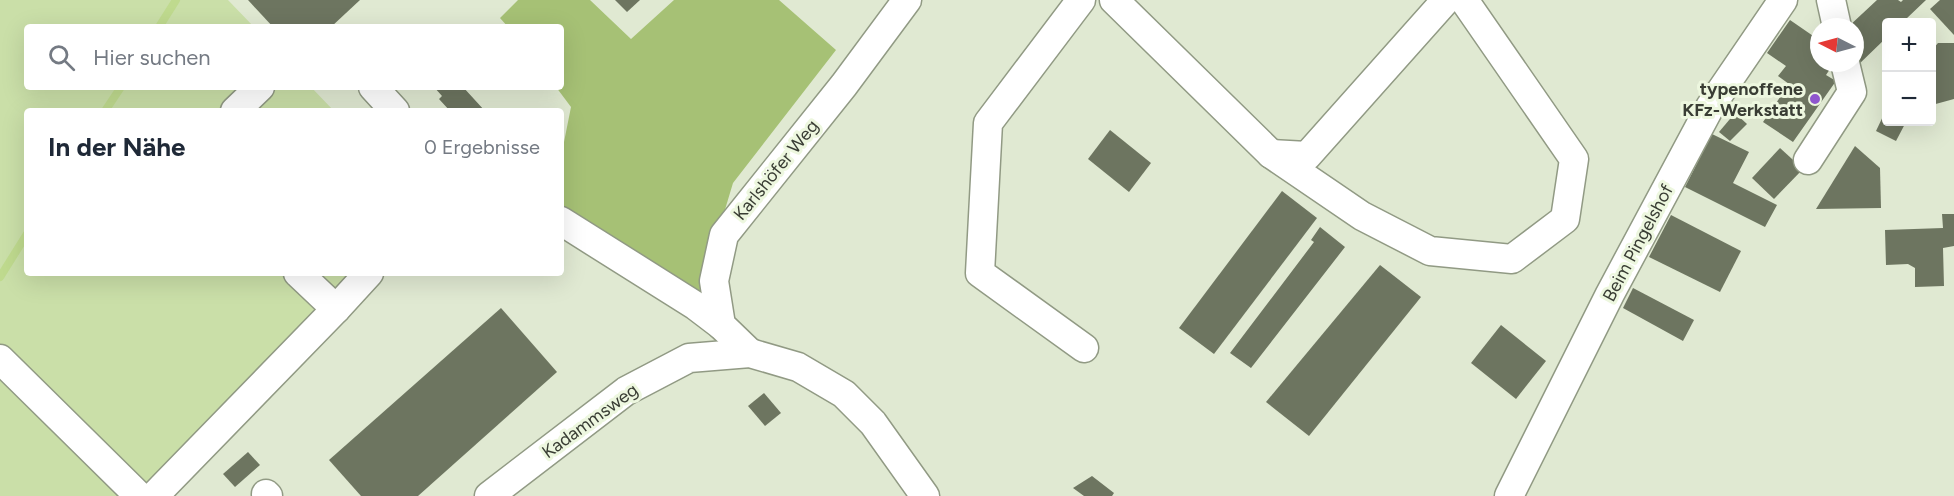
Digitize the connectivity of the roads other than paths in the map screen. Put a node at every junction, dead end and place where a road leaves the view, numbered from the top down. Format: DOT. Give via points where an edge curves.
graph roads {
  1 [pos="907,0"];
  2 [pos="1081,0"];
  3 [pos="1114,0"];
  4 [pos="1446,0"];
  5 [pos="1464,0"];
  6 [pos="1783,0"];
  7 [pos="1831,0"];
  8 [pos="1835,18"];
  9 [pos="1847,72"];
  10 [pos="257,90"];
  11 [pos="376,90"];
  12 [pos="238,108"];
  13 [pos="393,108"];
  14 [pos="1270,154"];
  15 [pos="1808,160"];
  16 [pos="564,223"];
  17 [pos="301,276"];
  18 [pos="366,276"];
  19 [pos="336,309"];
  20 [pos="721,325"];
  21 [pos="1084,348"];
  22 [pos="750,353"];
  23 [pos="0,359"];
  24 [pos="139,496"];
  25 [pos="154,496"];
  26 [pos="489,496"];
  27 [pos="925,496"];
  28 [pos="1509,496"];
  1 -- 20 [label="street, Karlshöfer Weg" via="844,86 724,235 714,280"];
  2 -- 21 [label="street" via="988,123 980,273"];
  3 -- 14 [label="street"];
  4 -- 14 [label="street" via="1307,156"];
  5 -- 14 [label="street" via="1574,159 1565,219 1512,259 1430,250 1362,216"];
  6 -- 28 [label="street, Beim Pingelshof" via="1710,107"];
  7 -- 8 [label="street"];
  9 -- 15 [label="street" via="1852,92"];
  10 -- 12 [label="street"];
  11 -- 13 [label="street"];
  16 -- 20 [label="street"];
  17 -- 19 [label="street"];
  18 -- 19 [label="street"];
  19 -- 25 [label="street"];
  20 -- 22 [label="street"];
  22 -- 26 [label="street, Kadammsweg" via="689,358 626,391"];
  22 -- 27 [label="street, Kadammsweg" via="798,367 844,394 873,423"];
  23 -- 24 [label="street"];
}
